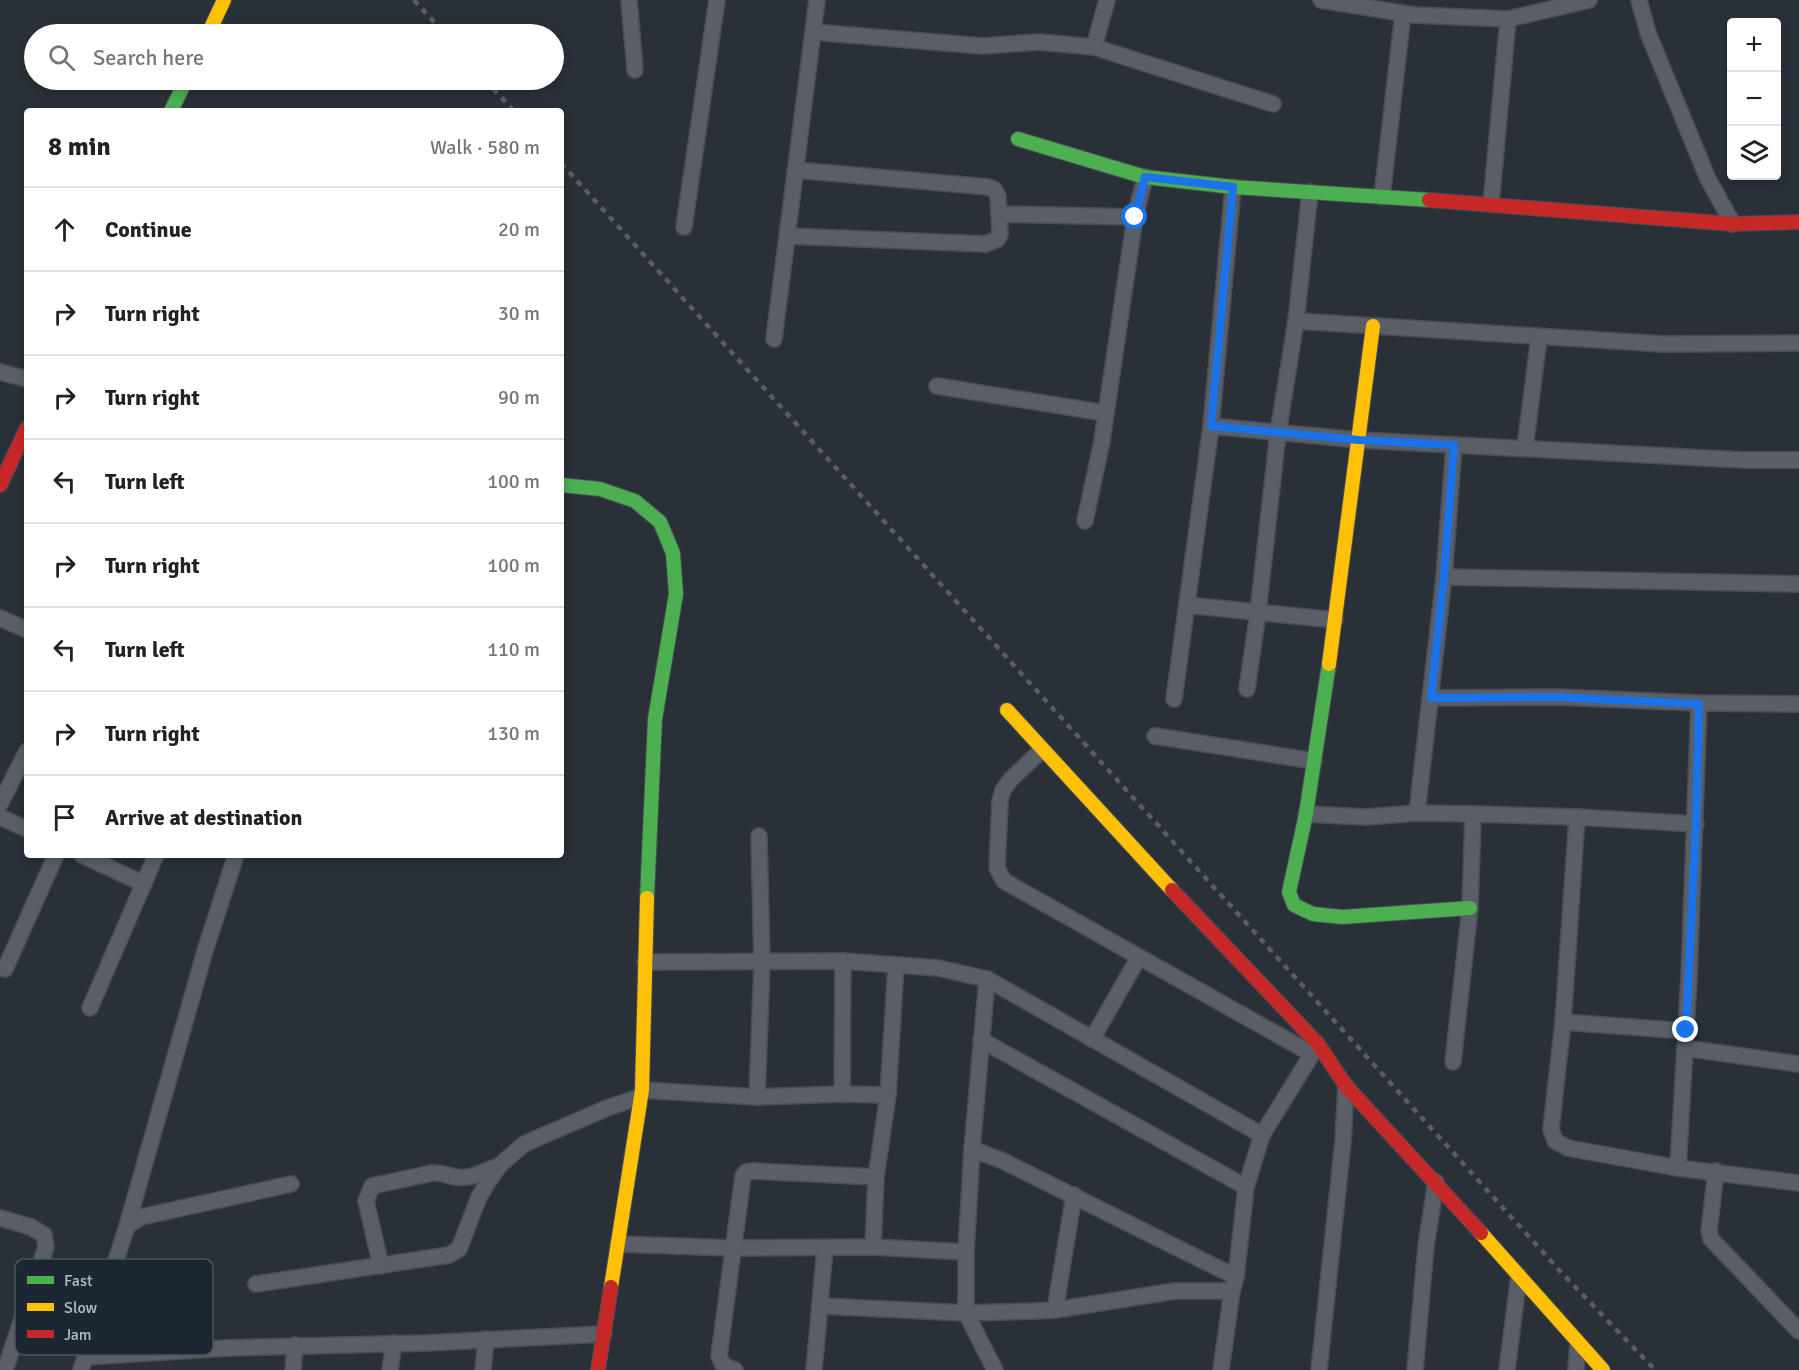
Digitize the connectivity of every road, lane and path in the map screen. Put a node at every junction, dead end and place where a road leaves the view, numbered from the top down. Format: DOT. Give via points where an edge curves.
graph roads {
  1 [pos="224,0"];
  2 [pos="629,0"];
  3 [pos="717,0"];
  4 [pos="817,0"];
  5 [pos="1107,0"];
  6 [pos="1321,0"];
  7 [pos="1589,0"];
  8 [pos="1639,0"];
  9 [pos="1403,13"];
  10 [pos="1508,19"];
  11 [pos="213,24"];
  12 [pos="813,32"];
  13 [pos="1094,47"];
  14 [pos="635,70"];
  15 [pos="181,90"];
  16 [pos="1274,104"];
  17 [pos="172,108"];
  18 [pos="1018,139"];
  19 [pos="796,170"];
  20 [pos="1145,177"];
  21 [pos="1233,187"];
  22 [pos="1310,192"];
  23 [pos="1382,197"];
  24 [pos="1491,204"];
  25 [pos="999,214"];
  26 [pos="1135,217"];
  27 [pos="1799,222"];
  28 [pos="1733,224"];
  29 [pos="684,227"];
  30 [pos="788,236"];
  31 [pos="1296,321"];
  32 [pos="1373,326"];
  33 [pos="1539,337"];
  34 [pos="774,339"];
  35 [pos="1799,343"];
  36 [pos="0,372"];
  37 [pos="24,378"];
  38 [pos="937,386"];
  39 [pos="1105,413"];
  40 [pos="1211,426"];
  41 [pos="1278,433"];
  42 [pos="24,434"];
  43 [pos="1359,440"];
  44 [pos="1454,445"];
  45 [pos="1525,448"];
  46 [pos="1799,460"];
  47 [pos="0,485"];
  48 [pos="564,485"];
  49 [pos="1085,520"];
  50 [pos="1444,577"];
  51 [pos="1799,584"];
  52 [pos="1187,605"];
  53 [pos="1258,612"];
  54 [pos="0,618"];
  55 [pos="1335,620"];
  56 [pos="24,629"];
  57 [pos="1247,689"];
  58 [pos="1431,698"];
  59 [pos="1174,699"];
  60 [pos="1699,704"];
  61 [pos="1799,704"];
  62 [pos="1007,710"];
  63 [pos="1155,736"];
  64 [pos="1042,750"];
  65 [pos="24,757"];
  66 [pos="1314,761"];
  67 [pos="0,804"];
  68 [pos="1306,813"];
  69 [pos="1417,813"];
  70 [pos="1473,814"];
  71 [pos="0,817"];
  72 [pos="1577,817"];
  73 [pos="1696,824"];
  74 [pos="24,828"];
  75 [pos="759,836"];
  76 [pos="55,858"];
  77 [pos="90,858"];
  78 [pos="155,858"];
  79 [pos="235,858"];
  80 [pos="144,884"];
  81 [pos="1470,908"];
  82 [pos="1139,957"];
  83 [pos="843,961"];
  84 [pos="645,962"];
  85 [pos="762,963"];
  86 [pos="896,965"];
  87 [pos="5,969"];
  88 [pos="987,979"];
  89 [pos="90,1008"];
  90 [pos="1563,1022"];
  91 [pos="1686,1030"];
  92 [pos="1092,1039"];
  93 [pos="981,1040"];
  94 [pos="1685,1048"];
  95 [pos="1315,1049"];
  96 [pos="1453,1062"];
  97 [pos="1799,1064"];
  98 [pos="1346,1086"];
  99 [pos="641,1094"];
  100 [pos="842,1094"];
  101 [pos="888,1095"];
  102 [pos="757,1097"];
  103 [pos="1262,1135"];
  104 [pos="972,1149"];
  105 [pos="499,1166"];
  106 [pos="1678,1168"];
  107 [pos="1716,1171"];
  108 [pos="876,1177"];
  109 [pos="1436,1182"];
  110 [pos="1799,1183"];
  111 [pos="291,1184"];
  112 [pos="1246,1187"];
  113 [pos="1074,1195"];
  114 [pos="0,1218"];
  115 [pos="127,1226"];
  116 [pos="618,1244"];
  117 [pos="873,1247"];
  118 [pos="732,1248"];
  119 [pos="825,1248"];
  120 [pos="966,1252"];
  121 [pos="42,1259"];
  122 [pos="116,1259"];
  123 [pos="381,1266"];
  124 [pos="1518,1276"];
  125 [pos="256,1284"];
  126 [pos="1234,1284"];
  127 [pos="820,1306"];
  128 [pos="1055,1310"];
  129 [pos="966,1313"];
  130 [pos="1799,1331"];
  131 [pos="604,1334"];
  132 [pos="486,1339"];
  133 [pos="15,1340"];
  134 [pos="393,1343"];
  135 [pos="295,1345"];
  136 [pos="1578,1345"];
  137 [pos="213,1352"];
  138 [pos="177,1355"];
  139 [pos="83,1363"];
  140 [pos="5,1370"];
  141 [pos="293,1370"];
  142 [pos="390,1370"];
  143 [pos="483,1370"];
  144 [pos="598,1370"];
  145 [pos="735,1370"];
  146 [pos="814,1370"];
  147 [pos="995,1370"];
  148 [pos="1221,1370"];
  149 [pos="1319,1370"];
  150 [pos="1415,1370"];
  151 [pos="1507,1370"];
  152 [pos="1576,1370"];
  153 [pos="1603,1370"];
  1 -- 11 [label="street"];
  2 -- 14 [label="street"];
  3 -- 29 [label="street"];
  4 -- 12 [label="street"];
  5 -- 13 [label="street"];
  6 -- 9 [label="street"];
  7 -- 10 [label="street"];
  8 -- 28 [label="street" via="1648,33 1708,179"];
  9 -- 10 [label="street"];
  9 -- 23 [label="street"];
  10 -- 24 [label="street"];
  12 -- 13 [label="street" via="982,46 1039,42"];
  12 -- 19 [label="street"];
  13 -- 16 [label="street"];
  15 -- 17 [label="street"];
  18 -- 20 [label="street"];
  19 -- 25 [label="street" via="988,187 998,196"];
  19 -- 30 [label="street"];
  20 -- 21 [label="street"];
  20 -- 26 [label="street"];
  21 -- 22 [label="street"];
  21 -- 40 [label="street"];
  22 -- 23 [label="street"];
  22 -- 31 [label="street"];
  23 -- 24 [label="street"];
  24 -- 28 [label="street"];
  25 -- 26 [label="street"];
  25 -- 30 [label="street" via="998,239 985,244"];
  26 -- 39 [label="street"];
  27 -- 28 [label="street"];
  30 -- 34 [label="street"];
  31 -- 32 [label="street"];
  31 -- 41 [label="street"];
  32 -- 33 [label="street"];
  32 -- 43 [label="street"];
  33 -- 35 [label="street" via="1663,344"];
  33 -- 45 [label="street"];
  36 -- 37 [label="street"];
  38 -- 39 [label="street"];
  39 -- 49 [label="street"];
  40 -- 41 [label="street"];
  40 -- 52 [label="street"];
  41 -- 43 [label="street"];
  41 -- 53 [label="street"];
  42 -- 47 [label="street"];
  43 -- 44 [label="street"];
  43 -- 55 [label="street"];
  44 -- 45 [label="street"];
  44 -- 50 [label="street"];
  45 -- 46 [label="street"];
  48 -- 84 [label="street" via="600,489 635,501 660,522 673,553 676,594 655,719"];
  50 -- 51 [label="street"];
  50 -- 58 [label="street"];
  52 -- 53 [label="street"];
  52 -- 59 [label="street"];
  53 -- 55 [label="street"];
  53 -- 57 [label="street"];
  54 -- 56 [label="street"];
  55 -- 66 [label="street"];
  58 -- 60 [label="street" via="1557,697"];
  58 -- 69 [label="street"];
  60 -- 61 [label="street"];
  60 -- 73 [label="street"];
  62 -- 64 [label="street"];
  63 -- 66 [label="street"];
  64 -- 82 [label="street" via="1003,790 997,868 1004,881"];
  64 -- 95 [label="street" via="1257,981"];
  65 -- 67 [label="street"];
  66 -- 68 [label="street"];
  68 -- 69 [label="street" via="1366,817"];
  68 -- 81 [label="street" via="1289,892 1294,905 1313,914 1342,916"];
  69 -- 70 [label="street"];
  70 -- 72 [label="street"];
  70 -- 81 [label="street"];
  71 -- 74 [label="street"];
  72 -- 73 [label="street"];
  72 -- 90 [label="street"];
  73 -- 91 [label="street"];
  75 -- 85 [label="street"];
  76 -- 87 [label="street"];
  77 -- 80 [label="street"];
  78 -- 80 [label="street"];
  79 -- 115 [label="street"];
  80 -- 89 [label="street"];
  81 -- 96 [label="street"];
  82 -- 92 [label="street"];
  82 -- 95 [label="street"];
  83 -- 85 [label="street"];
  83 -- 86 [label="street"];
  83 -- 100 [label="street"];
  84 -- 85 [label="street"];
  84 -- 99 [label="street"];
  85 -- 102 [label="street"];
  86 -- 88 [label="street" via="938,968"];
  86 -- 101 [label="street"];
  88 -- 92 [label="street"];
  88 -- 93 [label="street"];
  90 -- 91 [label="street"];
  90 -- 106 [label="street" via="1551,1129 1555,1141 1568,1148"];
  91 -- 94 [label="street"];
  92 -- 103 [label="street"];
  93 -- 104 [label="street"];
  93 -- 112 [label="street"];
  94 -- 97 [label="street"];
  94 -- 106 [label="street"];
  95 -- 98 [label="street"];
  95 -- 103 [label="street"];
  98 -- 109 [label="street"];
  98 -- 149 [label="street"];
  99 -- 102 [label="street"];
  99 -- 105 [label="street" via="524,1144"];
  99 -- 116 [label="street"];
  100 -- 101 [label="street"];
  100 -- 102 [label="street"];
  101 -- 108 [label="street"];
  103 -- 112 [label="street"];
  104 -- 113 [label="street"];
  104 -- 120 [label="street"];
  105 -- 123 [label="street" via="479,1197 459,1249 449,1255"];
  105 -- 123 [label="street" via="466,1178 440,1172 372,1186 366,1201"];
  106 -- 107 [label="street"];
  107 -- 110 [label="street"];
  107 -- 130 [label="street" via="1711,1239"];
  108 -- 117 [label="street"];
  108 -- 118 [label="street" via="746,1172 741,1182"];
  109 -- 124 [label="street"];
  109 -- 150 [label="street"];
  111 -- 115 [label="street" via="141,1216"];
  112 -- 126 [label="street"];
  113 -- 126 [label="street"];
  113 -- 128 [label="street"];
  114 -- 121 [label="street" via="44,1235"];
  115 -- 122 [label="street"];
  116 -- 118 [label="street"];
  116 -- 131 [label="street"];
  117 -- 119 [label="street"];
  117 -- 120 [label="street"];
  118 -- 119 [label="street"];
  118 -- 145 [label="street" via="719,1356 723,1365"];
  119 -- 127 [label="street"];
  120 -- 129 [label="street"];
  123 -- 125 [label="street"];
  124 -- 136 [label="street"];
  124 -- 151 [label="street"];
  126 -- 128 [label="street"];
  126 -- 148 [label="street"];
  127 -- 129 [label="street"];
  127 -- 146 [label="street"];
  128 -- 129 [label="street"];
  129 -- 147 [label="street"];
  131 -- 132 [label="street"];
  131 -- 144 [label="street"];
  132 -- 134 [label="street"];
  132 -- 143 [label="street"];
  133 -- 140 [label="street"];
  134 -- 135 [label="street"];
  134 -- 142 [label="street"];
  135 -- 137 [label="street"];
  135 -- 141 [label="street"];
  136 -- 152 [label="street"];
  136 -- 153 [label="street"];
  138 -- 139 [label="street"];
}
